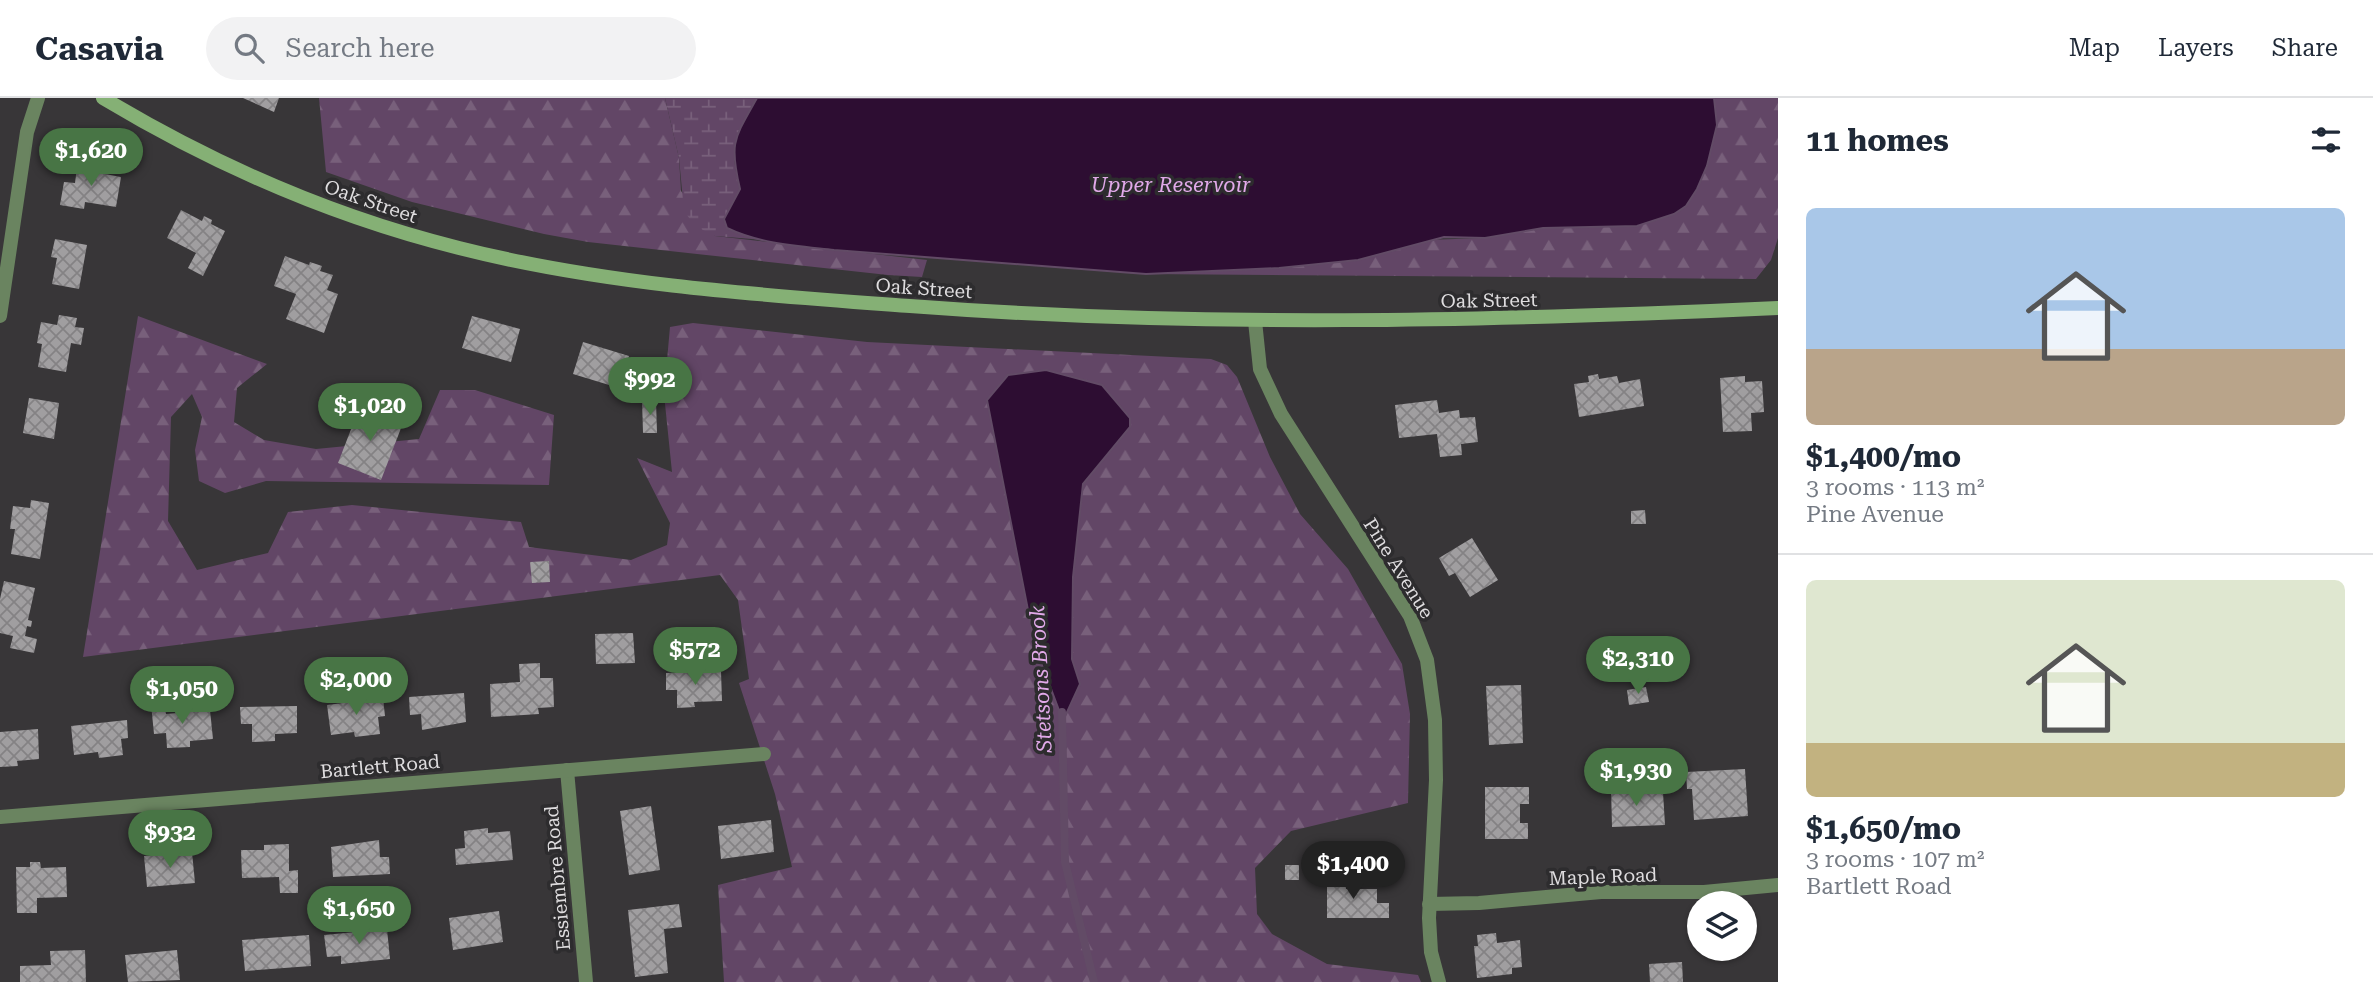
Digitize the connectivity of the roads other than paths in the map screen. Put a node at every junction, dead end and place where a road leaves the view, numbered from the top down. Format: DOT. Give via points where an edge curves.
graph roads {
  1 [pos="38,98"];
  2 [pos="103,98"];
  3 [pos="1778,308"];
  4 [pos="0,316"];
  5 [pos="1255,321"];
  6 [pos="764,754"];
  7 [pos="567,770"];
  8 [pos="0,817"];
  9 [pos="1778,885"];
  10 [pos="1429,904"];
  11 [pos="586,982"];
  12 [pos="1439,982"];
  1 -- 4 [label="street" via="27,132"];
  2 -- 5 [label="street, Oak Street" via="221,161 330,208 422,238 541,266 867,303 1095,318"];
  3 -- 5 [label="street, Oak Street" via="1541,318"];
  5 -- 10 [label="street, Pine Avenue" via="1260,369 1281,414 1402,603 1422,643 1436,720"];
  6 -- 7 [label="street, Bartlett Road"];
  7 -- 8 [label="street, Bartlett Road"];
  7 -- 11 [label="street, Essiembre Road"];
  9 -- 10 [label="street, Maple Road"];
  10 -- 12 [label="street, Pine Avenue" via="1430,944"];
}
